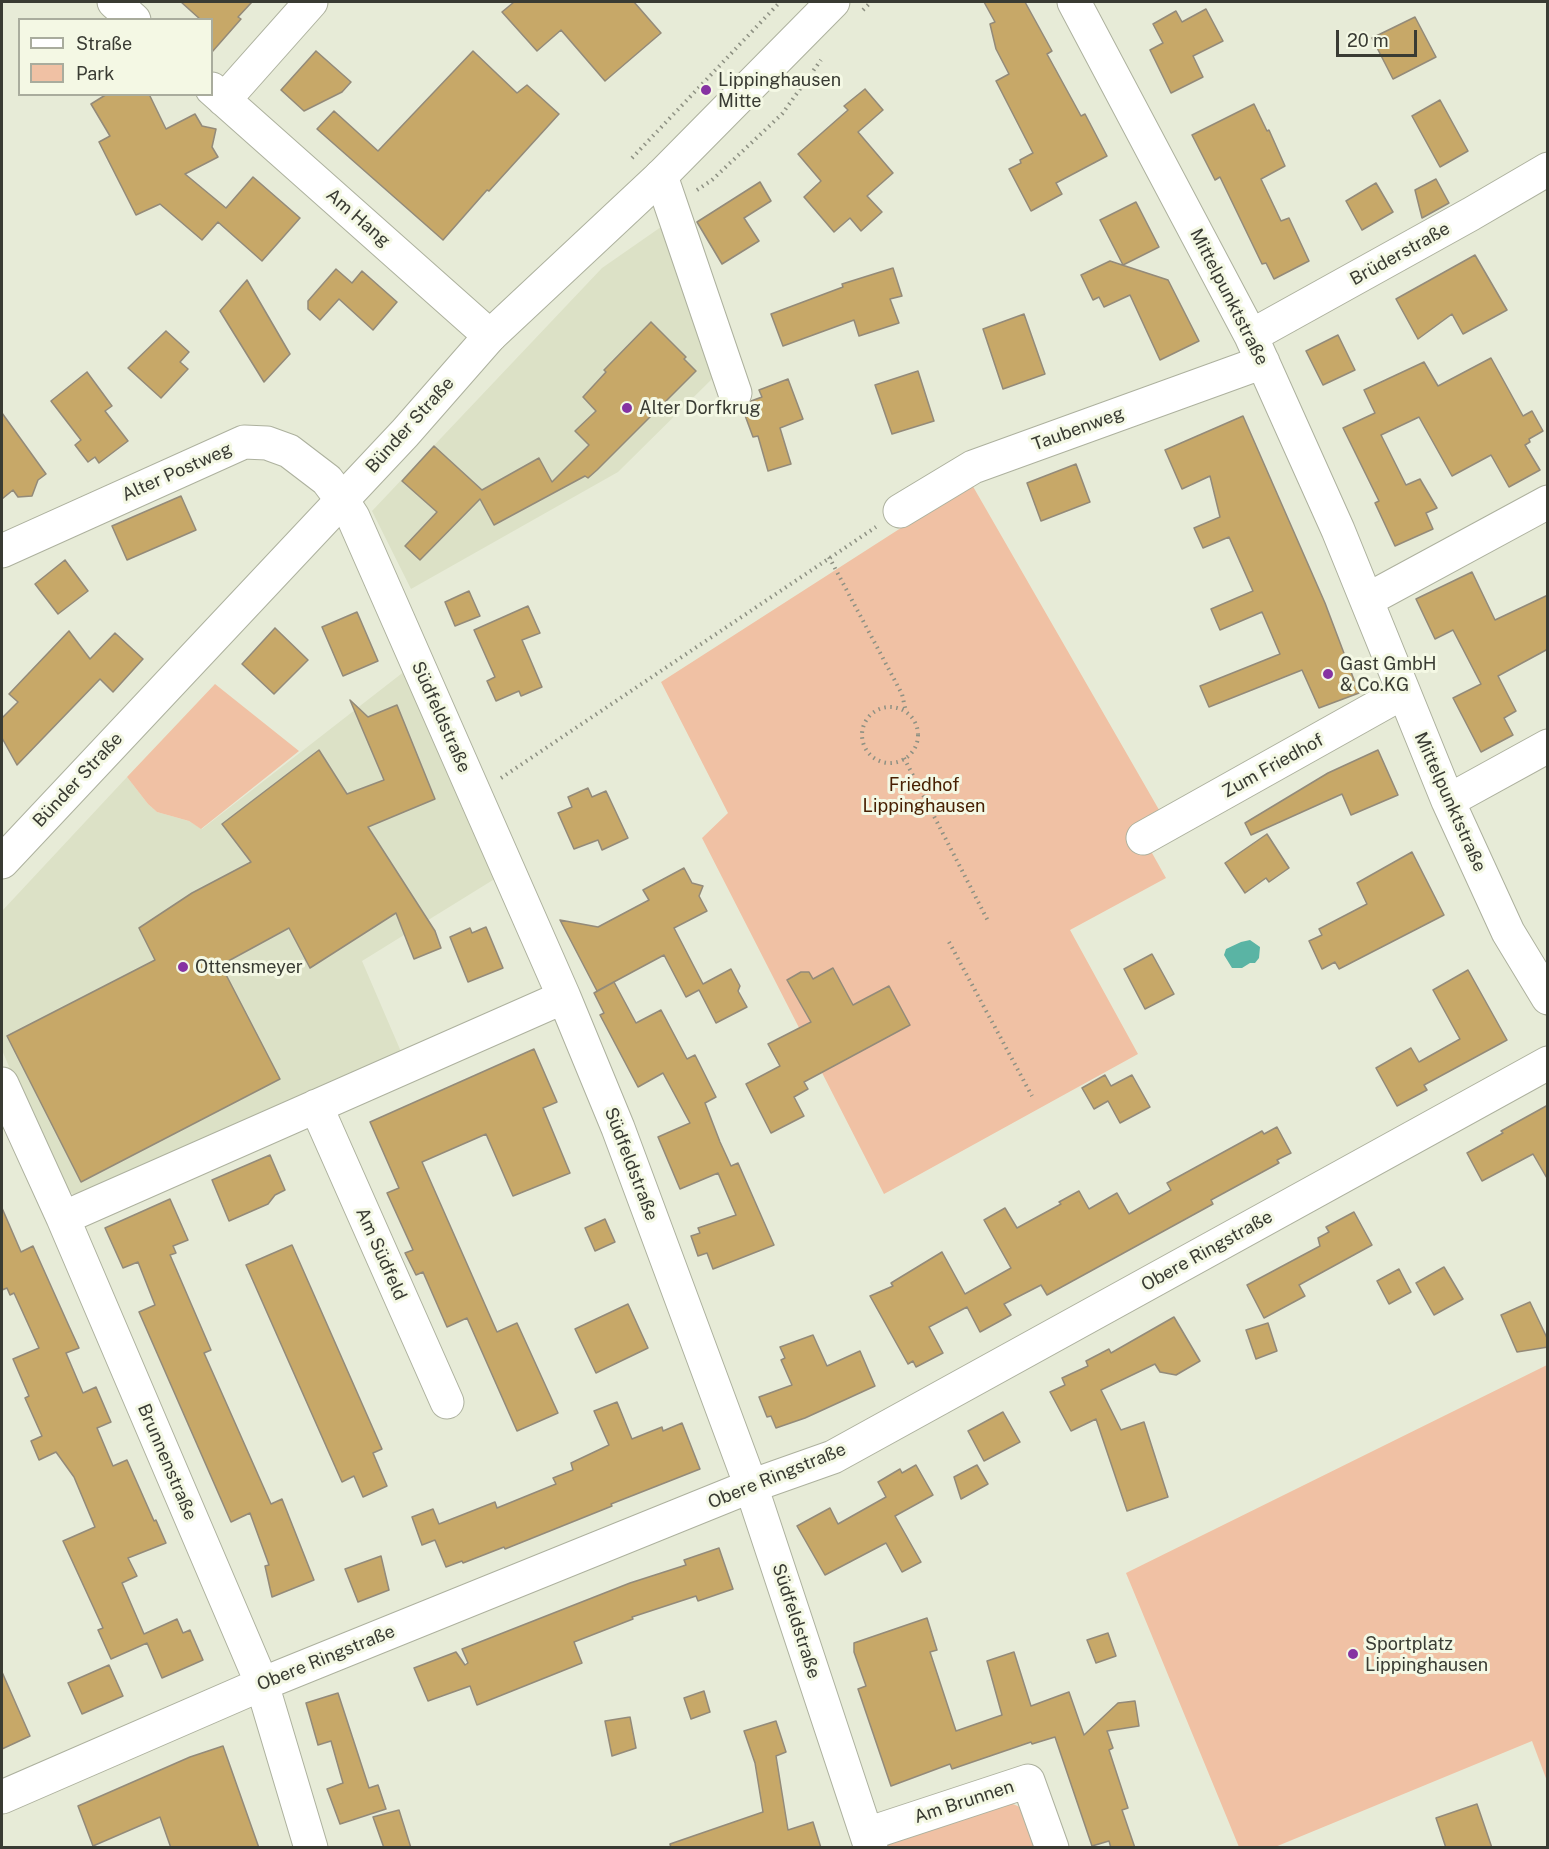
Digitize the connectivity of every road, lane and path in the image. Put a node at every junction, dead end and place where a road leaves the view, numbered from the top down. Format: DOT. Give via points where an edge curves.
graph roads {
  1 [pos="114,2"];
  2 [pos="311,2"];
  3 [pos="833,2"];
  4 [pos="1074,2"];
  5 [pos="132,18"];
  6 [pos="218,95"];
  7 [pos="1548,170"];
  8 [pos="662,176"];
  9 [pos="490,336"];
  10 [pos="1257,349"];
  11 [pos="735,393"];
  12 [pos="342,500"];
  13 [pos="1548,502"];
  14 [pos="900,512"];
  15 [pos="2,551"];
  16 [pos="829,558"];
  17 [pos="1367,600"];
  18 [pos="1402,693"];
  19 [pos="906,712"];
  20 [pos="1548,746"];
  21 [pos="904,758"];
  22 [pos="475,796"];
  23 [pos="1448,801"];
  24 [pos="1143,838"];
  25 [pos="2,862"];
  26 [pos="988,921"];
  27 [pos="949,942"];
  28 [pos="564,997"];
  29 [pos="1548,998"];
  30 [pos="1548,1063"];
  31 [pos="2,1084"];
  32 [pos="1032,1096"];
  33 [pos="316,1106"];
  34 [pos="63,1218"];
  35 [pos="447,1402"];
  36 [pos="751,1486"];
  37 [pos="262,1684"];
  38 [pos="2,1797"];
  39 [pos="869,1841"];
  40 [pos="311,1848"];
  41 [pos="1052,1848"];
  1 -- 5 [label="street"];
  2 -- 6 [label="street, Am Hang"];
  3 -- 8 [label="street, Bünder Straße"];
  4 -- 10 [label="street, Mittelpunktstraße"];
  6 -- 9 [label="street, Am Hang"];
  7 -- 10 [label="street, Brüderstraße"];
  8 -- 9 [label="street, Bünder Straße"];
  8 -- 11 [label="street"];
  9 -- 12 [label="street, Bünder Straße"];
  10 -- 14 [label="street, Taubenweg" via="973,467"];
  10 -- 17 [label="street, Mittelpunktstraße"];
  12 -- 15 [label="street, Alter Postweg" via="327,480 289,452 267,443 244,442"];
  12 -- 22 [label="street, Südfeldstraße" via="353,517"];
  12 -- 25 [label="street, Bünder Straße"];
  13 -- 17 [label="street"];
  14 -- 16 [label="path"];
  16 -- 19 [label="path" via="902,694"];
  16 -- 22 [label="path"];
  17 -- 18 [label="street, Mittelpunktstraße"];
  18 -- 23 [label="street, Mittelpunktstraße"];
  18 -- 24 [label="street, Zum Friedhof"];
  19 -- 21 [label="path" via="917,736 916,744"];
  19 -- 21 [label="path" via="879,709 862,729 865,748 878,760 887,763"];
  20 -- 23 [label="street"];
  21 -- 26 [label="path"];
  22 -- 28 [label="street, Südfeldstraße"];
  23 -- 29 [label="street, Mittelpunktstraße" via="1508,932"];
  27 -- 32 [label="path"];
  28 -- 33 [label="street"];
  28 -- 36 [label="street, Südfeldstraße" via="618,1128"];
  30 -- 36 [label="street, Obere Ringstraße" via="833,1457"];
  31 -- 34 [label="street, Brunnenstraße"];
  33 -- 34 [label="street"];
  33 -- 35 [label="street, Am Südfeld"];
  34 -- 37 [label="street, Brunnenstraße"];
  36 -- 37 [label="street, Obere Ringstraße"];
  36 -- 39 [label="street, Südfeldstraße"];
  37 -- 38 [label="street, Obere Ringstraße"];
  37 -- 40 [label="street, Brunnenstraße"];
  39 -- 41 [label="street, Am Brunnen" via="1028,1781"];
}
